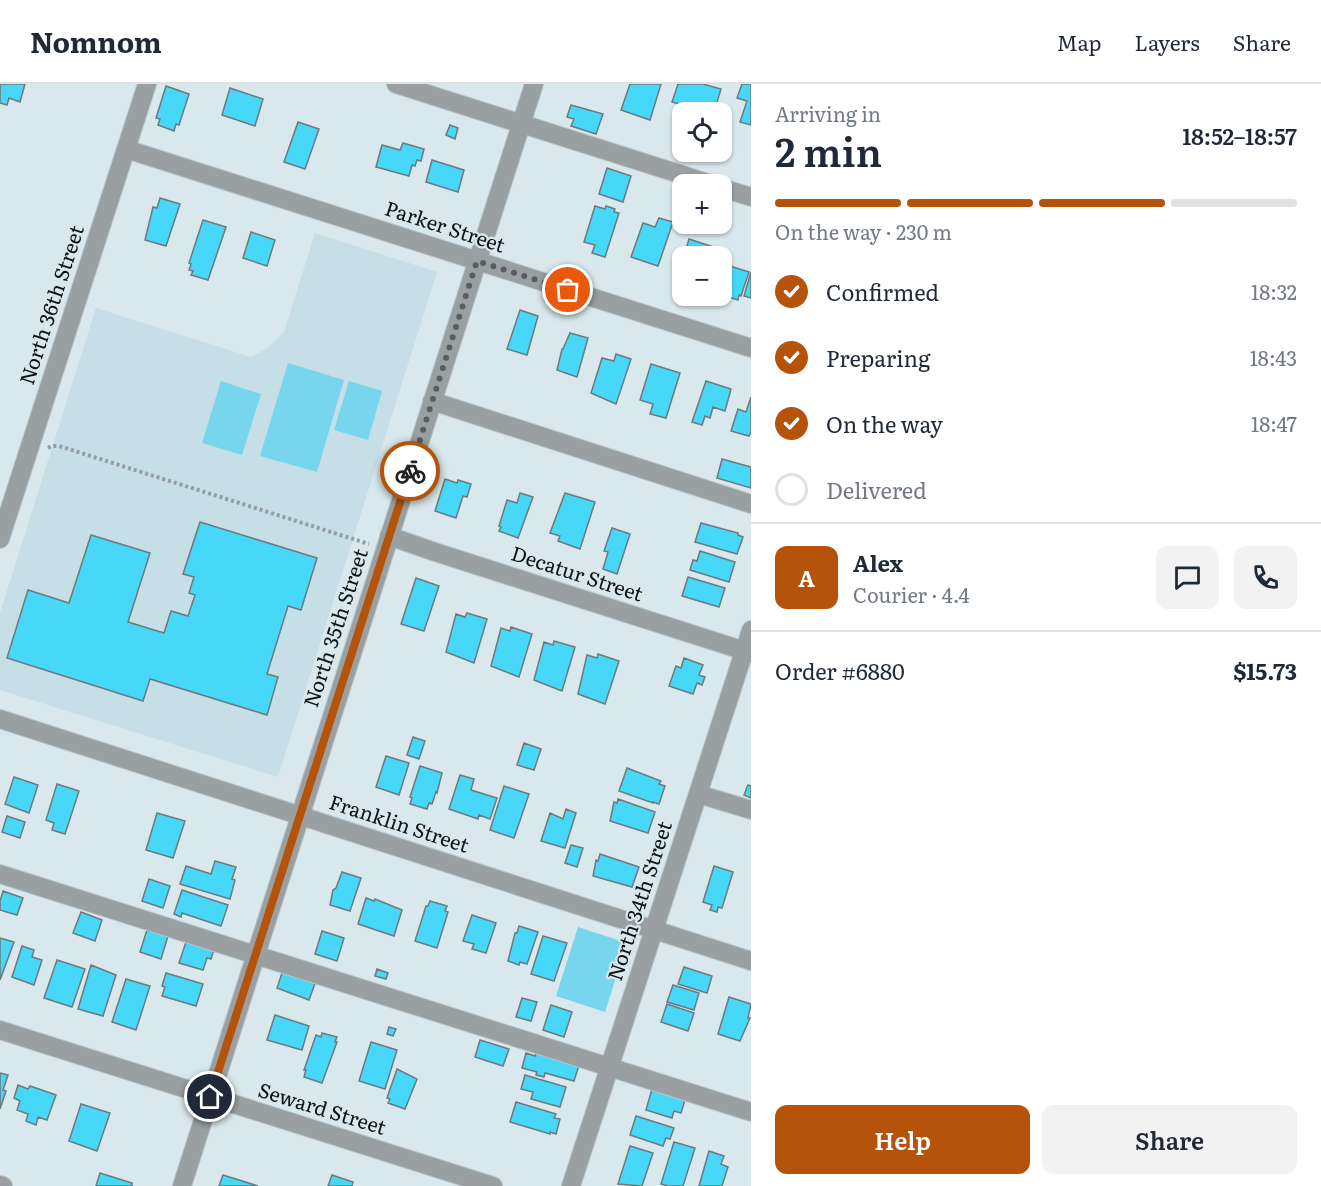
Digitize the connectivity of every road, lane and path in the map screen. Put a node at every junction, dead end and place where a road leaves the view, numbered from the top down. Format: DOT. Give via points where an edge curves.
graph roads {
  1 [pos="147,84"];
  2 [pos="396,84"];
  3 [pos="534,84"];
  4 [pos="521,124"];
  5 [pos="126,148"];
  6 [pos="679,174"];
  7 [pos="732,191"];
  8 [pos="751,197"];
  9 [pos="477,261"];
  10 [pos="751,348"];
  11 [pos="432,401"];
  12 [pos="44,454"];
  13 [pos="751,504"];
  14 [pos="389,536"];
  15 [pos="0,539"];
  16 [pos="369,544"];
  17 [pos="751,630"];
  18 [pos="748,652"];
  19 [pos="0,719"];
  20 [pos="698,794"];
  21 [pos="751,810"];
  22 [pos="300,816"];
  23 [pos="0,874"];
  24 [pos="654,930"];
  25 [pos="255,956"];
  26 [pos="751,961"];
  27 [pos="0,1030"];
  28 [pos="610,1067"];
  29 [pos="210,1097"];
  30 [pos="751,1112"];
  31 [pos="182,1186"];
  32 [pos="493,1186"];
  33 [pos="571,1186"];
  1 -- 5 [label="street, North 36th Street"];
  2 -- 4 [label="street"];
  3 -- 4 [label="street, North 35th Street"];
  4 -- 6 [label="street"];
  4 -- 9 [label="street, North 35th Street"];
  5 -- 9 [label="street, Parker Street"];
  5 -- 15 [label="street, North 36th Street"];
  7 -- 8 [label="street"];
  9 -- 10 [label="street, Parker Street"];
  9 -- 11 [label="street, North 35th Street"];
  11 -- 13 [label="street"];
  11 -- 14 [label="street, North 35th Street"];
  12 -- 16 [label="path" via="51,446 58,446"];
  14 -- 18 [label="street, Decatur Street"];
  14 -- 22 [label="street, North 35th Street"];
  17 -- 18 [label="street, North 34th Street"];
  18 -- 20 [label="street, North 34th Street"];
  19 -- 22 [label="street, Franklin Street"];
  20 -- 21 [label="street"];
  20 -- 24 [label="street, North 34th Street"];
  22 -- 24 [label="street, Franklin Street"];
  22 -- 25 [label="street, North 35th Street"];
  23 -- 25 [label="street"];
  24 -- 26 [label="street, Franklin Street"];
  24 -- 28 [label="street, North 34th Street"];
  25 -- 28 [label="street"];
  25 -- 29 [label="street, North 35th Street"];
  27 -- 29 [label="street, Seward Street"];
  28 -- 30 [label="street"];
  28 -- 33 [label="street, North 34th Street"];
  29 -- 31 [label="street, North 35th Street"];
  29 -- 32 [label="street, Seward Street"];
}
